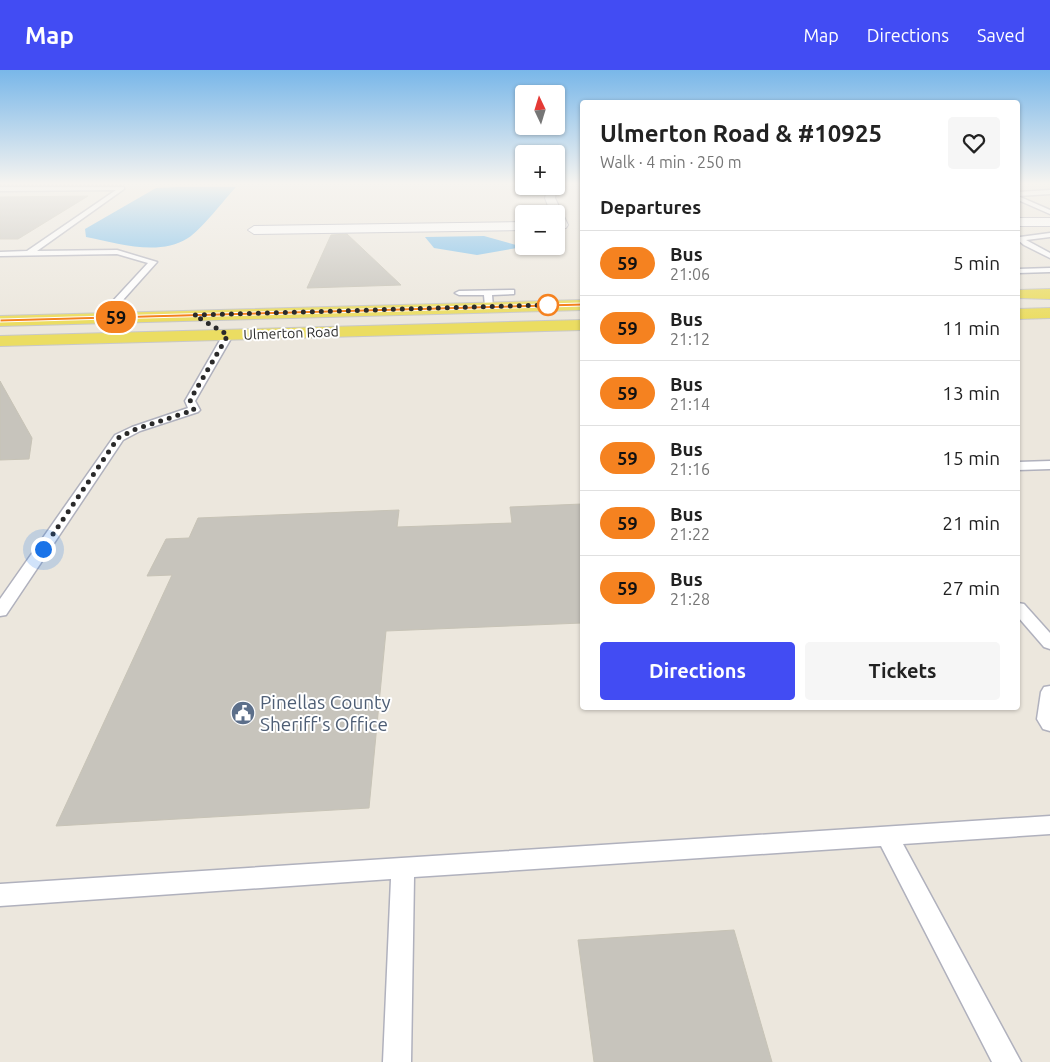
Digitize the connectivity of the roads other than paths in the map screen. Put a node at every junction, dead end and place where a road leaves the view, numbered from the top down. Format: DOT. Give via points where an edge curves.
graph roads {
  1 [pos="63,229"];
  2 [pos="302,229"];
  3 [pos="254,230"];
  4 [pos="1050,235"];
  5 [pos="0,254"];
  6 [pos="28,254"];
  7 [pos="1050,256"];
  8 [pos="1020,270"];
  9 [pos="1050,270"];
  10 [pos="511,292"];
  11 [pos="458,293"];
  12 [pos="1020,294"];
  13 [pos="1050,294"];
  14 [pos="489,300"];
  15 [pos="580,304"];
  16 [pos="1050,313"];
  17 [pos="580,314"];
  18 [pos="1020,314"];
  19 [pos="194,315"];
  20 [pos="102,318"];
  21 [pos="0,320"];
  22 [pos="580,325"];
  23 [pos="0,332"];
  24 [pos="228,335"];
  25 [pos="0,341"];
  26 [pos="1050,465"];
  27 [pos="1020,466"];
  28 [pos="1020,610"];
  29 [pos="0,612"];
  30 [pos="1050,643"];
  31 [pos="1050,692"];
  32 [pos="1050,724"];
  33 [pos="1050,825"];
  34 [pos="886,836"];
  35 [pos="403,868"];
  36 [pos="0,895"];
  37 [pos="397,1062"];
  38 [pos="1007,1062"];
  1 -- 6 [label="lane"];
  2 -- 3 [label="street"];
  4 -- 7 [label="lane" via="1020,239"];
  5 -- 6 [label="lane"];
  6 -- 20 [label="lane" via="117,252 153,262"];
  8 -- 9 [label="lane"];
  10 -- 14 [label="lane"];
  11 -- 14 [label="lane"];
  12 -- 13 [label="main road"];
  14 -- 15 [label="main road, Ulmerton Road"];
  14 -- 19 [label="main road, Ulmerton Road"];
  16 -- 18 [label="main road"];
  17 -- 24 [label="main road" via="281,323 246,328"];
  19 -- 20 [label="main road, Ulmerton Road"];
  19 -- 24 [label="main road"];
  20 -- 21 [label="main road, Ulmerton Road"];
  20 -- 23 [label="main road"];
  22 -- 24 [label="main road, Ulmerton Road"];
  24 -- 25 [label="main road, Ulmerton Road"];
  24 -- 29 [label="lane" via="190,400 194,410 118,438"];
  26 -- 27 [label="lane"];
  28 -- 30 [label="lane"];
  31 -- 32 [label="lane" via="1046,719"];
  33 -- 34 [label="lane"];
  34 -- 35 [label="lane"];
  34 -- 38 [label="lane"];
  35 -- 36 [label="lane"];
  35 -- 37 [label="lane"];
}
